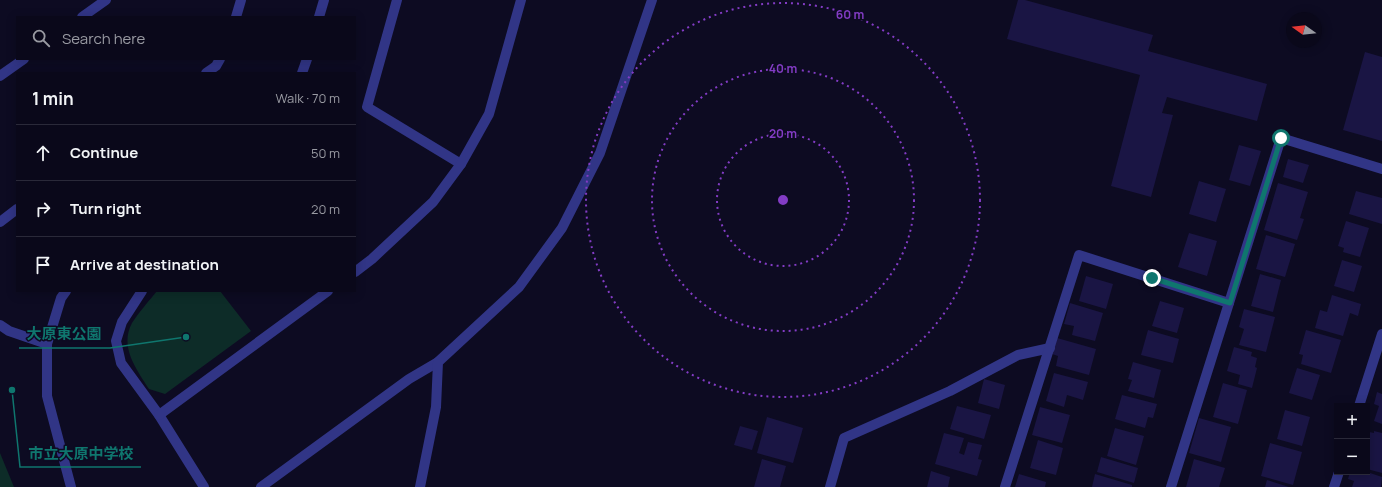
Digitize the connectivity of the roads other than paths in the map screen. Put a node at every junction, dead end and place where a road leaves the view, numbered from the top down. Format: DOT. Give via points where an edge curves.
graph roads {
  1 [pos="106,0"];
  2 [pos="241,0"];
  3 [pos="324,0"];
  4 [pos="397,0"];
  5 [pos="521,0"];
  6 [pos="652,0"];
  7 [pos="83,16"];
  8 [pos="236,16"];
  9 [pos="319,16"];
  10 [pos="23,60"];
  11 [pos="219,60"];
  12 [pos="307,60"];
  13 [pos="207,72"];
  14 [pos="302,72"];
  15 [pos="0,76"];
  16 [pos="461,164"];
  17 [pos="1382,169"];
  18 [pos="16,210"];
  19 [pos="0,222"];
  20 [pos="356,271"];
  21 [pos="65,292"];
  22 [pos="141,292"];
  23 [pos="327,292"];
  24 [pos="1230,303"];
  25 [pos="0,325"];
  26 [pos="1382,334"];
  27 [pos="47,344"];
  28 [pos="1050,348"];
  29 [pos="438,362"];
  30 [pos="1360,403"];
  31 [pos="158,415"];
  32 [pos="1337,475"];
  33 [pos="71,487"];
  34 [pos="204,487"];
  35 [pos="261,487"];
  36 [pos="420,487"];
  37 [pos="830,487"];
  38 [pos="1005,487"];
  39 [pos="1171,487"];
  40 [pos="1334,487"];
  1 -- 7 [label="street"];
  2 -- 8 [label="street"];
  3 -- 9 [label="street"];
  4 -- 16 [label="street" via="367,107"];
  5 -- 16 [label="street" via="489,114"];
  6 -- 29 [label="street" via="600,153 562,228 519,287"];
  10 -- 15 [label="street"];
  11 -- 13 [label="street"];
  12 -- 14 [label="street"];
  16 -- 20 [label="street" via="433,202"];
  17 -- 24 [label="street" via="1281,138"];
  18 -- 19 [label="street"];
  21 -- 27 [label="street" via="61,298"];
  22 -- 31 [label="street" via="122,322 116,341 121,363"];
  23 -- 31 [label="street"];
  24 -- 28 [label="street" via="1079,255"];
  24 -- 39 [label="street"];
  25 -- 27 [label="street" via="9,331"];
  26 -- 30 [label="street"];
  27 -- 33 [label="street" via="47,396"];
  28 -- 37 [label="street" via="1018,355 950,391 844,438"];
  28 -- 38 [label="street"];
  29 -- 35 [label="street" via="409,379"];
  29 -- 36 [label="street" via="436,407"];
  31 -- 34 [label="street"];
  32 -- 40 [label="street"];
}
